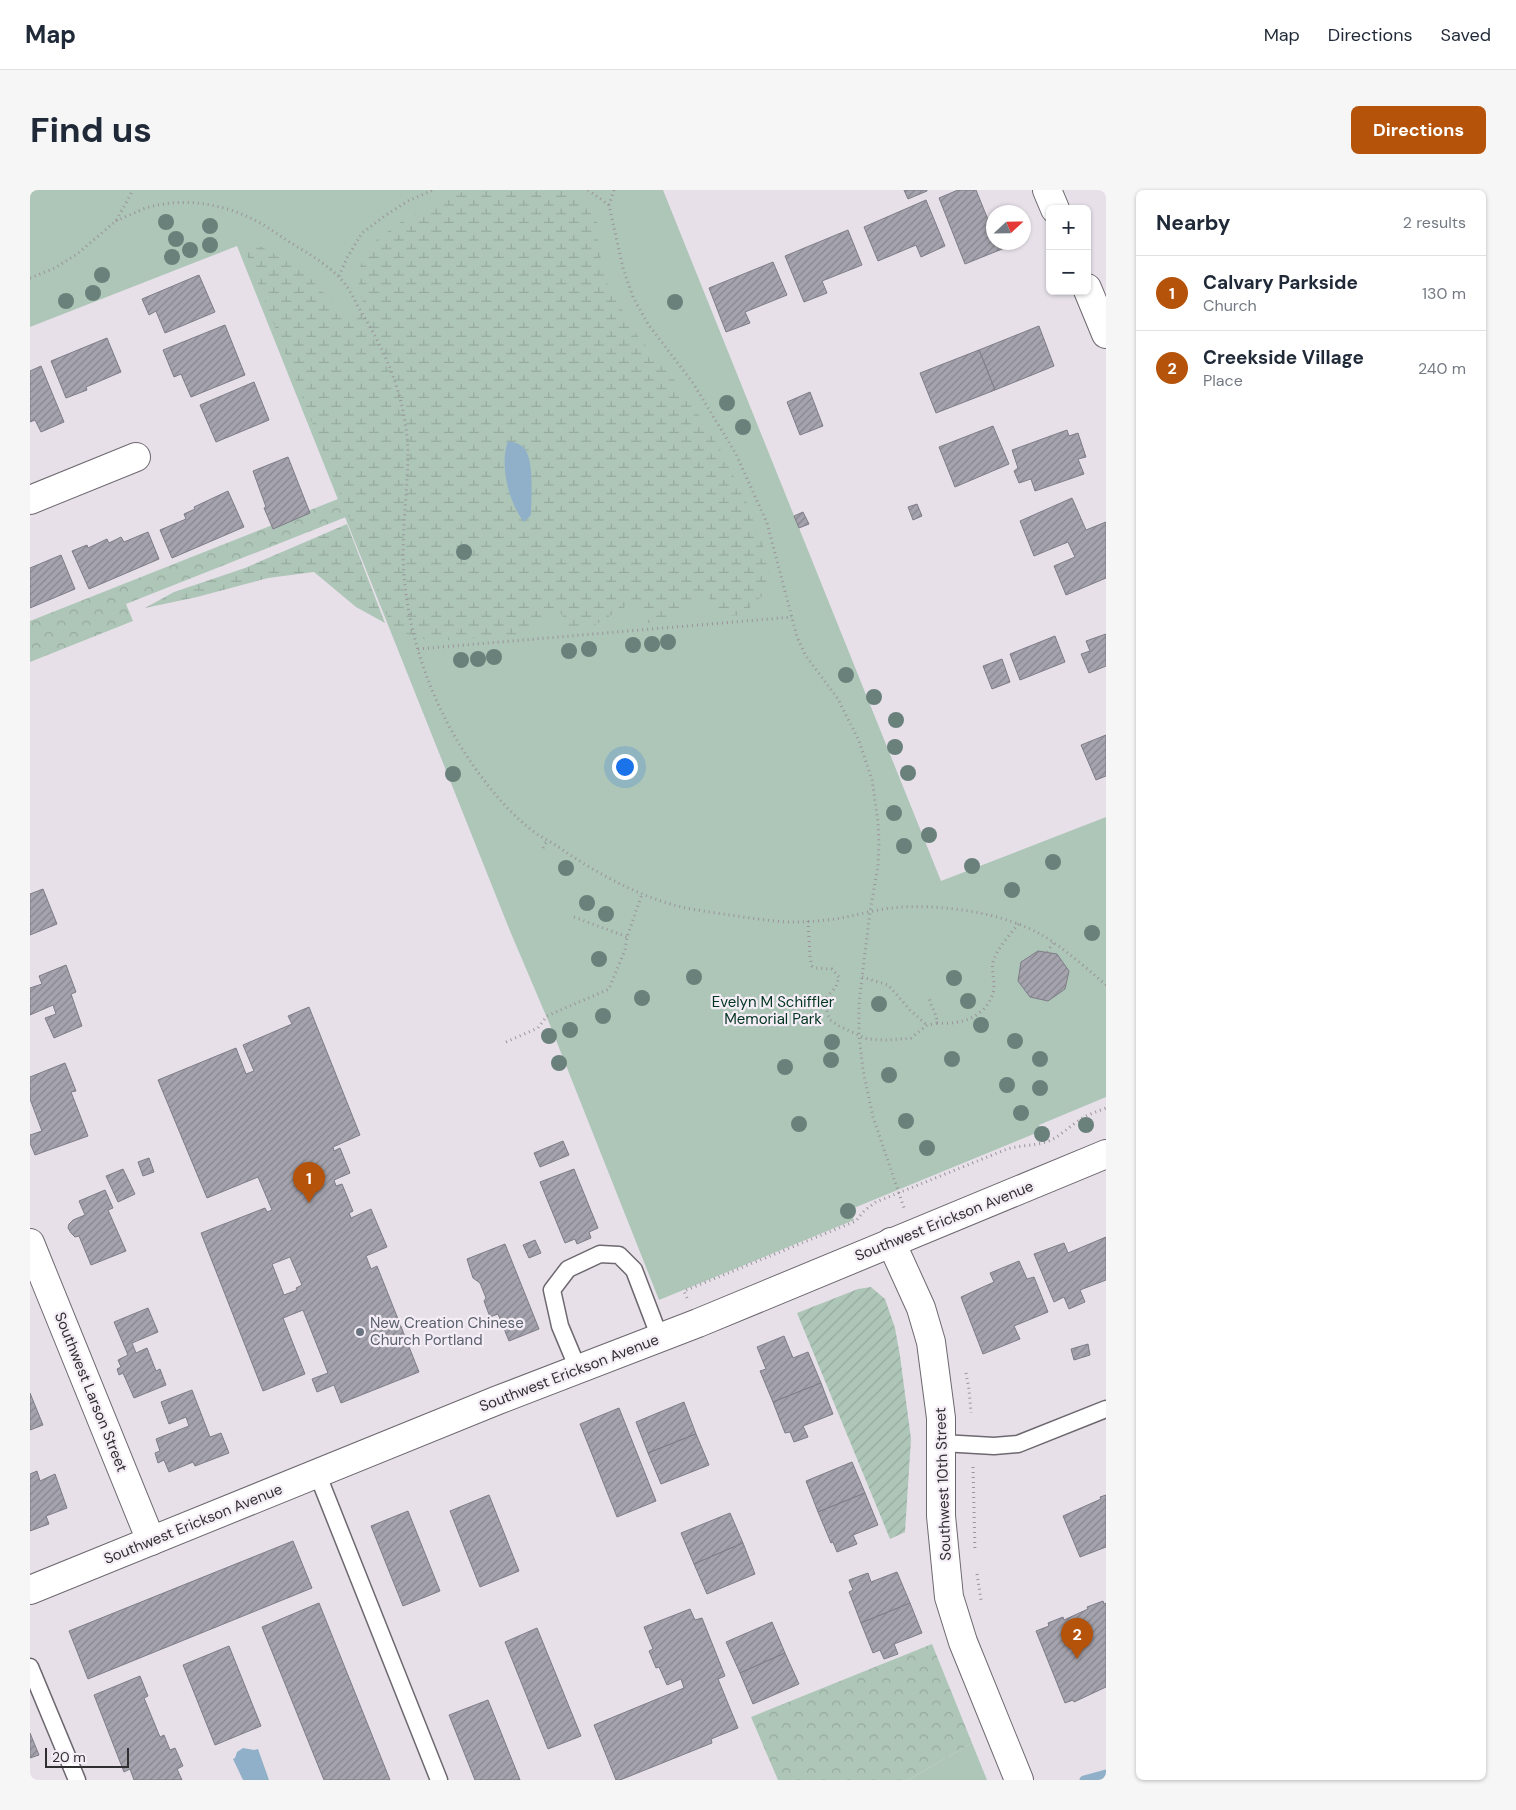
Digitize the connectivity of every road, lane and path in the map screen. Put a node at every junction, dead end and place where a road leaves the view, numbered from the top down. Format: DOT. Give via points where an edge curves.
graph roads {
  1 [pos="133,190"];
  2 [pos="433,190"];
  3 [pos="588,190"];
  4 [pos="614,190"];
  5 [pos="1047,190"];
  6 [pos="609,205"];
  7 [pos="1053,205"];
  8 [pos="116,221"];
  9 [pos="339,276"];
  10 [pos="30,277"];
  11 [pos="1090,295"];
  12 [pos="1106,334"];
  13 [pos="136,457"];
  14 [pos="30,500"];
  15 [pos="792,617"];
  16 [pos="418,650"];
  17 [pos="547,840"];
  18 [pos="543,848"];
  19 [pos="642,894"];
  20 [pos="870,912"];
  21 [pos="574,917"];
  22 [pos="808,921"];
  23 [pos="1019,923"];
  24 [pos="627,937"];
  25 [pos="1053,943"];
  26 [pos="1047,952"];
  27 [pos="862,977"];
  28 [pos="1106,985"];
  29 [pos="929,996"];
  30 [pos="937,1023"];
  31 [pos="927,1025"];
  32 [pos="859,1035"];
  33 [pos="506,1042"];
  34 [pos="1106,1108"];
  35 [pos="1106,1154"];
  36 [pos="900,1192"];
  37 [pos="891,1242"];
  38 [pos="30,1243"];
  39 [pos="698,1323"];
  40 [pos="660,1338"];
  41 [pos="578,1369"];
  42 [pos="965,1369"];
  43 [pos="1106,1408"];
  44 [pos="942,1443"];
  45 [pos="973,1444"];
  46 [pos="317,1473"];
  47 [pos="151,1541"];
  48 [pos="975,1553"];
  49 [pos="977,1572"];
  50 [pos="30,1590"];
  51 [pos="983,1608"];
  52 [pos="30,1668"];
  53 [pos="1016,1772"];
  54 [pos="77,1780"];
  55 [pos="439,1780"];
  1 -- 8 [label="path"];
  2 -- 9 [label="path" via="408,201 362,233"];
  3 -- 6 [label="path"];
  4 -- 6 [label="path"];
  5 -- 7 [label="street"];
  6 -- 15 [label="path" via="633,297 648,324 693,383 716,420 760,506"];
  8 -- 9 [label="path" via="144,209 170,203 212,205 267,226"];
  8 -- 10 [label="path" via="62,264"];
  9 -- 16 [label="path" via="384,350 403,412 408,454 403,520 404,568"];
  11 -- 12 [label="street"];
  13 -- 14 [label="street"];
  15 -- 16 [label="path"];
  15 -- 20 [label="path" via="806,656 838,699 859,741 872,780 879,844"];
  16 -- 17 [label="path" via="437,704 472,764 500,800 530,829"];
  17 -- 18 [label="path"];
  17 -- 19 [label="path"];
  19 -- 22 [label="path" via="686,908 722,914 762,920"];
  19 -- 24 [label="path"];
  20 -- 22 [label="path"];
  20 -- 23 [label="path" via="918,907 1000,917"];
  20 -- 27 [label="path"];
  21 -- 24 [label="path"];
  22 -- 32 [label="path" via="812,966 832,969 839,977 836,987 826,998 830,1020"];
  23 -- 25 [label="path"];
  23 -- 30 [label="path" via="996,955 993,964 994,992 986,1008 958,1023"];
  24 -- 33 [label="path" via="609,989 547,1016 538,1028"];
  25 -- 26 [label="path"];
  25 -- 28 [label="path"];
  27 -- 31 [label="path" via="888,985"];
  27 -- 32 [label="path"];
  29 -- 30 [label="path"];
  30 -- 31 [label="path"];
  31 -- 32 [label="path" via="904,1040 873,1040"];
  32 -- 36 [label="path" via="873,1118 890,1172"];
  34 -- 36 [label="path" via="1036,1146 1007,1149"];
  35 -- 37 [label="street, Southwest Erickson Avenue"];
  36 -- 39 [label="path" via="876,1202 856,1221 844,1227 684,1291"];
  37 -- 39 [label="street, Southwest Erickson Avenue"];
  37 -- 44 [label="street, Southwest 10th Street" via="921,1308 932,1342"];
  38 -- 47 [label="street, Southwest Larson Street"];
  39 -- 40 [label="street, Southwest Erickson Avenue"];
  40 -- 41 [label="street, Southwest Erickson Avenue"];
  40 -- 41 [label="lane" via="634,1270 618,1255 600,1254 568,1269 552,1290 560,1326"];
  41 -- 46 [label="street, Southwest Erickson Avenue"];
  42 -- 45 [label="path"];
  43 -- 45 [label="lane" via="1018,1444"];
  44 -- 45 [label="lane"];
  44 -- 53 [label="street, Southwest 10th Street" via="941,1516 950,1597 966,1651"];
  45 -- 48 [label="path"];
  46 -- 47 [label="street, Southwest Erickson Avenue"];
  46 -- 55 [label="lane"];
  47 -- 50 [label="street, Southwest Erickson Avenue"];
  49 -- 51 [label="path"];
  52 -- 54 [label="lane"];
}
